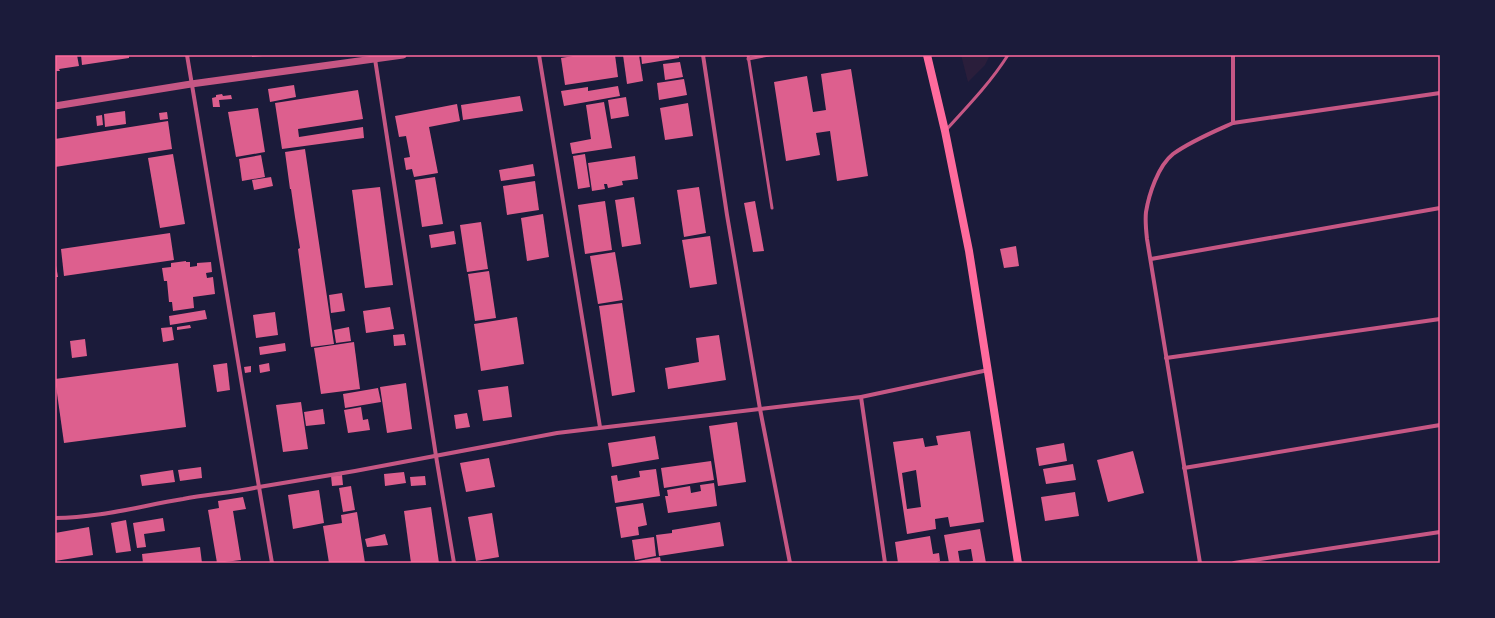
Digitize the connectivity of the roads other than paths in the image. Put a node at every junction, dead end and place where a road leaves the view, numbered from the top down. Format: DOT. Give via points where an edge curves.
graph roads {
  1 [pos="187,55"];
  2 [pos="403,55"];
  3 [pos="539,55"];
  4 [pos="703,55"];
  5 [pos="769,55"];
  6 [pos="927,55"];
  7 [pos="1008,55"];
  8 [pos="1233,55"];
  9 [pos="748,57"];
  10 [pos="375,59"];
  11 [pos="191,84"];
  12 [pos="1440,93"];
  13 [pos="55,106"];
  14 [pos="1233,123"];
  15 [pos="945,131"];
  16 [pos="772,208"];
  17 [pos="1440,208"];
  18 [pos="1150,259"];
  19 [pos="1440,319"];
  20 [pos="1166,358"];
  21 [pos="988,370"];
  22 [pos="861,397"];
  23 [pos="760,409"];
  24 [pos="1440,425"];
  25 [pos="600,427"];
  26 [pos="436,456"];
  27 [pos="1184,468"];
  28 [pos="258,487"];
  29 [pos="55,518"];
  30 [pos="1440,532"];
  31 [pos="272,563"];
  32 [pos="454,563"];
  33 [pos="790,563"];
  34 [pos="885,563"];
  35 [pos="1018,563"];
  36 [pos="1200,563"];
  37 [pos="1234,563"];
  1 -- 11 [label="street"];
  2 -- 10 [label="street"];
  3 -- 25 [label="street"];
  4 -- 23 [label="street"];
  5 -- 9 [label="lane"];
  6 -- 15 [label="main road"];
  7 -- 15 [label="lane" via="1002,66"];
  8 -- 14 [label="street"];
  9 -- 16 [label="lane"];
  10 -- 11 [label="street"];
  10 -- 26 [label="street"];
  11 -- 13 [label="street"];
  11 -- 28 [label="street"];
  12 -- 14 [label="street"];
  14 -- 18 [label="street" via="1172,155 1159,173 1149,197 1146,213"];
  15 -- 21 [label="main road" via="969,251"];
  17 -- 18 [label="street"];
  18 -- 20 [label="street"];
  19 -- 20 [label="street"];
  20 -- 27 [label="street"];
  21 -- 22 [label="street"];
  21 -- 35 [label="main road"];
  22 -- 23 [label="street"];
  22 -- 34 [label="street"];
  23 -- 25 [label="street"];
  23 -- 33 [label="street"];
  24 -- 27 [label="street"];
  25 -- 26 [label="street"];
  26 -- 28 [label="street"];
  26 -- 32 [label="street"];
  27 -- 36 [label="street"];
  28 -- 29 [label="street" via="108,514"];
  28 -- 31 [label="street"];
  30 -- 37 [label="street"];
}
